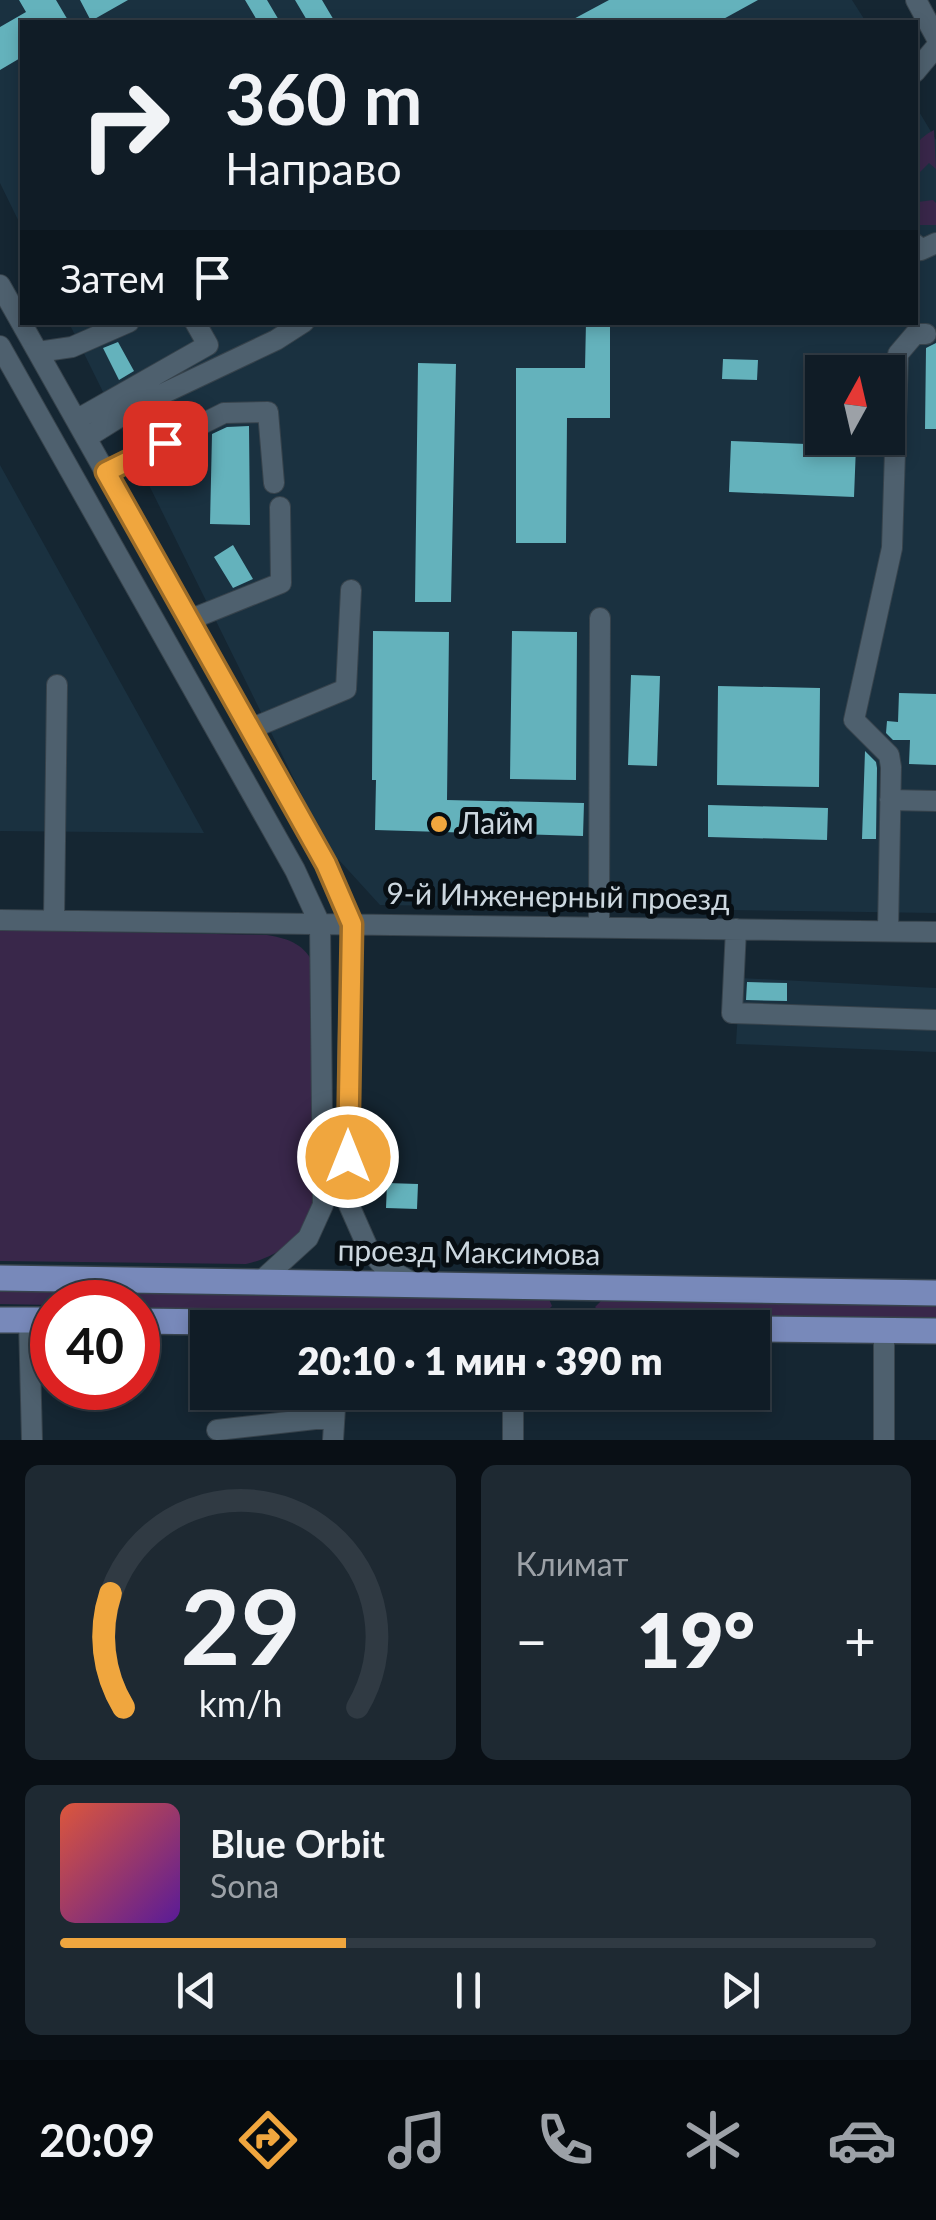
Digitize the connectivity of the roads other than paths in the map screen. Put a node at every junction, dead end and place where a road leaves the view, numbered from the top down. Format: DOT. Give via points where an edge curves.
graph roads {
  1 [pos="914,11"];
  2 [pos="936,36"];
  3 [pos="936,48"];
  4 [pos="918,69"];
  5 [pos="0,285"];
  6 [pos="6,308"];
  7 [pos="122,325"];
  8 [pos="197,325"];
  9 [pos="299,325"];
  10 [pos="926,334"];
  11 [pos="0,346"];
  12 [pos="38,352"];
  13 [pos="81,429"];
  14 [pos="106,472"];
  15 [pos="274,483"];
  16 [pos="280,507"];
  17 [pos="350,590"];
  18 [pos="600,618"];
  19 [pos="189,620"];
  20 [pos="56,685"];
  21 [pos="250,729"];
  22 [pos="890,800"];
  23 [pos="936,800"];
  24 [pos="0,920"];
  25 [pos="54,920"];
  26 [pos="320,924"];
  27 [pos="352,924"];
  28 [pos="599,926"];
  29 [pos="736,929"];
  30 [pos="888,930"];
  31 [pos="936,932"];
  32 [pos="936,1020"];
  33 [pos="0,1278"];
  34 [pos="262,1280"];
  35 [pos="30,1282"];
  36 [pos="416,1285"];
  37 [pos="160,1287"];
  38 [pos="574,1288"];
  39 [pos="936,1293"];
  40 [pos="574,1310"];
  41 [pos="0,1320"];
  42 [pos="30,1320"];
  43 [pos="160,1322"];
  44 [pos="190,1323"];
  45 [pos="770,1328"];
  46 [pos="884,1330"];
  47 [pos="936,1331"];
  48 [pos="34,1410"];
  49 [pos="321,1410"];
  50 [pos="333,1410"];
  51 [pos="512,1410"];
  52 [pos="217,1430"];
  53 [pos="284,1431"];
  54 [pos="32,1440"];
  55 [pos="333,1440"];
  56 [pos="513,1440"];
  57 [pos="884,1440"];
  1 -- 2 [label="street"];
  3 -- 4 [label="street"];
  5 -- 6 [label="street"];
  6 -- 12 [label="street"];
  7 -- 12 [label="street" via="72,347"];
  8 -- 13 [label="street" via="208,345"];
  9 -- 13 [label="street"];
  10 -- 22 [label="street" via="915,334 898,354 892,548 854,720 888,755"];
  11 -- 26 [label="street"];
  12 -- 13 [label="street"];
  13 -- 14 [label="street"];
  14 -- 15 [label="street" via="224,414 268,412"];
  14 -- 19 [label="street"];
  16 -- 19 [label="street" via="282,583"];
  17 -- 21 [label="street" via="346,689"];
  18 -- 28 [label="street"];
  19 -- 21 [label="street"];
  20 -- 25 [label="street"];
  21 -- 27 [label="street"];
  22 -- 23 [label="street"];
  22 -- 30 [label="street"];
  24 -- 25 [label="street, 9-й Инженерный проезд"];
  25 -- 26 [label="street, 9-й Инженерный проезд"];
  26 -- 27 [label="street, 9-й Инженерный проезд"];
  26 -- 34 [label="street" via="323,1205 308,1238"];
  27 -- 28 [label="street, 9-й Инженерный проезд"];
  27 -- 36 [label="street" via="349,1205 359,1234 383,1266"];
  28 -- 29 [label="street, 9-й Инженерный проезд"];
  29 -- 30 [label="street, 9-й Инженерный проезд"];
  29 -- 32 [label="street" via="732,1013"];
  30 -- 31 [label="street, 9-й Инженерный проезд"];
  33 -- 35 [label="main road, проезд Максимова"];
  34 -- 36 [label="main road, проезд Максимова"];
  34 -- 37 [label="main road, проезд Максимова"];
  36 -- 38 [label="main road, проезд Максимова"];
  38 -- 39 [label="main road, проезд Максимова"];
  38 -- 40 [label="main road"];
  41 -- 42 [label="main road"];
  43 -- 44 [label="main road"];
  45 -- 46 [label="main road"];
  46 -- 47 [label="main road"];
  46 -- 57 [label="street"];
  48 -- 54 [label="street"];
  49 -- 53 [label="street"];
  50 -- 55 [label="street"];
  51 -- 56 [label="street"];
  52 -- 53 [label="street"];
}
